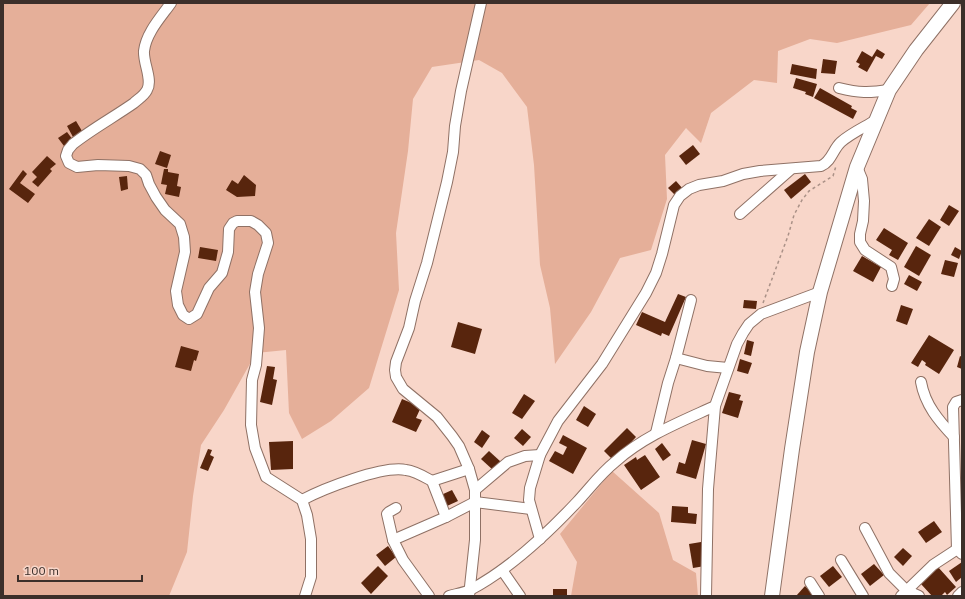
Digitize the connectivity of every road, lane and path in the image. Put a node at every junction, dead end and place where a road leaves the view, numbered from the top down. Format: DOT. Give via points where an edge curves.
graph roads {
  1 [pos="171,3"];
  2 [pos="481,3"];
  3 [pos="953,3"];
  4 [pos="839,88"];
  5 [pos="889,90"];
  6 [pos="876,120"];
  7 [pos="836,164"];
  8 [pos="857,167"];
  9 [pos="790,170"];
  10 [pos="740,214"];
  11 [pos="892,286"];
  12 [pos="820,292"];
  13 [pos="691,300"];
  14 [pos="761,314"];
  15 [pos="676,358"];
  16 [pos="728,368"];
  17 [pos="921,382"];
  18 [pos="962,400"];
  19 [pos="716,406"];
  20 [pos="656,433"];
  21 [pos="954,437"];
  22 [pos="540,455"];
  23 [pos="468,469"];
  24 [pos="432,481"];
  25 [pos="475,490"];
  26 [pos="302,500"];
  27 [pos="475,502"];
  28 [pos="396,508"];
  29 [pos="531,509"];
  30 [pos="446,517"];
  31 [pos="865,528"];
  32 [pos="540,539"];
  33 [pos="393,540"];
  34 [pos="960,549"];
  35 [pos="842,560"];
  36 [pos="502,570"];
  37 [pos="810,582"];
  38 [pos="962,592"];
  39 [pos="469,593"];
  40 [pos="903,593"];
  41 [pos="305,596"];
  42 [pos="428,596"];
  43 [pos="449,596"];
  44 [pos="520,596"];
  45 [pos="706,596"];
  46 [pos="772,596"];
  47 [pos="819,596"];
  48 [pos="863,596"];
  49 [pos="919,596"];
  50 [pos="958,596"];
  1 -- 26 [label="street" via="155,24 145,45 149,82 147,90 124,110 73,144 66,156 69,163 77,167 129,166 146,175 156,198 180,224 184,237 185,252 176,291 178,305 183,315 189,318 197,314 209,288 222,273 228,252 229,229 233,223 251,221 266,233 268,243 255,292 259,328 252,380 251,425 259,462 266,477"];
  2 -- 23 [label="street" via="461,91 447,182 427,263 395,370 403,388 437,417 452,436"];
  3 -- 5 [label="street"];
  4 -- 5 [label="street" via="864,93"];
  5 -- 6 [label="street"];
  6 -- 8 [label="street"];
  6 -- 9 [label="street" via="836,146 825,164"];
  7 -- 14 [label="path" via="832,176 809,191 794,215 764,297"];
  8 -- 11 [label="street" via="864,201 860,242 865,250 891,266 894,279"];
  8 -- 12 [label="street"];
  9 -- 10 [label="street"];
  9 -- 22 [label="street" via="743,174 723,181 698,185 680,196 674,205 656,273 646,293 602,364 558,421"];
  12 -- 14 [label="street"];
  12 -- 46 [label="street" via="800,392"];
  13 -- 15 [label="street"];
  14 -- 16 [label="street" via="743,332"];
  15 -- 16 [label="street" via="707,366"];
  15 -- 20 [label="street"];
  16 -- 19 [label="street"];
  17 -- 21 [label="street" via="928,405"];
  18 -- 21 [label="street" via="953,405"];
  19 -- 20 [label="street"];
  19 -- 45 [label="street" via="708,489"];
  20 -- 32 [label="street" via="613,463"];
  21 -- 34 [label="street"];
  22 -- 25 [label="street" via="525,456 508,462"];
  22 -- 29 [label="street" via="530,488"];
  23 -- 24 [label="street"];
  23 -- 25 [label="street"];
  24 -- 26 [label="street" via="405,469 395,469 371,474"];
  24 -- 30 [label="street"];
  25 -- 27 [label="street"];
  26 -- 41 [label="street" via="311,539 310,577"];
  27 -- 29 [label="street"];
  27 -- 30 [label="street"];
  27 -- 39 [label="street" via="475,540"];
  28 -- 33 [label="street" via="387,514"];
  29 -- 32 [label="street"];
  30 -- 33 [label="street"];
  31 -- 40 [label="street"];
  32 -- 36 [label="street"];
  33 -- 42 [label="street" via="403,560"];
  34 -- 40 [label="street" via="933,565"];
  35 -- 48 [label="street"];
  36 -- 39 [label="street"];
  36 -- 44 [label="street"];
  37 -- 47 [label="street"];
  38 -- 50 [label="street"];
  39 -- 43 [label="street"];
  40 -- 49 [label="street"];
}
